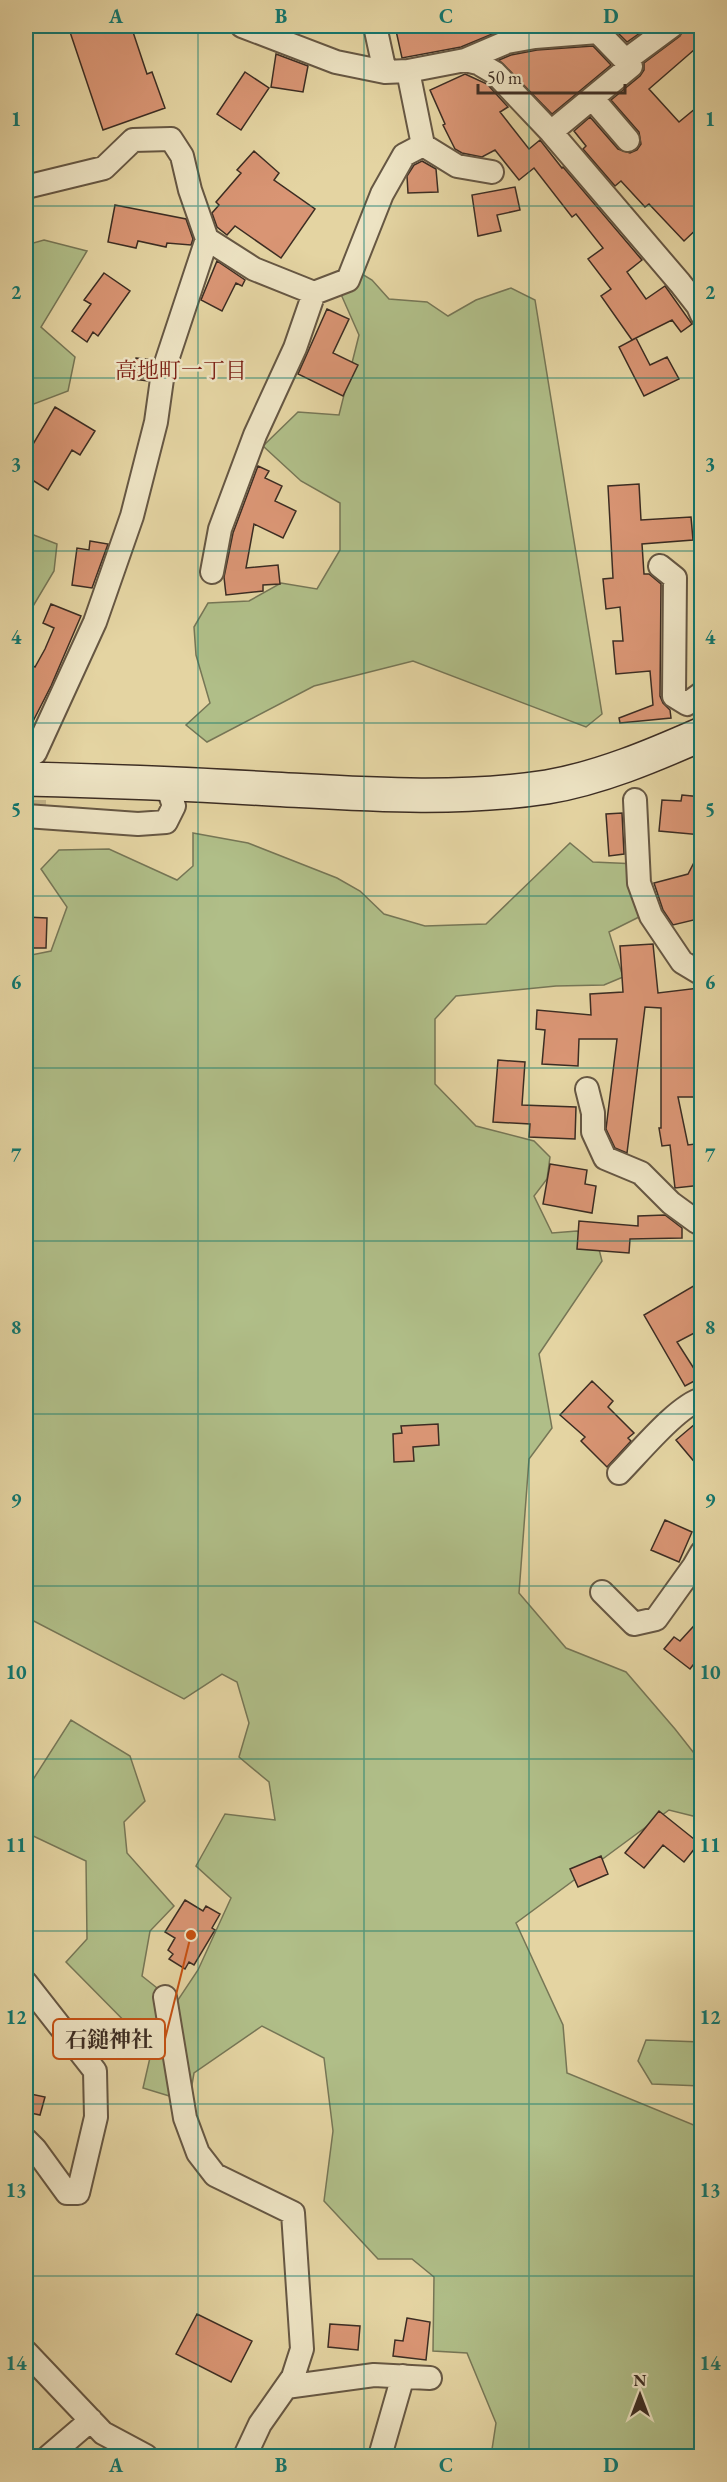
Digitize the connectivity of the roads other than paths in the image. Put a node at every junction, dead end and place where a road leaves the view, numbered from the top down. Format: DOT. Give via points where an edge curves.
graph roads {
  1 [pos="242,26"];
  2 [pos="375,26"];
  3 [pos="672,26"];
  4 [pos="601,29"];
  5 [pos="465,60"];
  6 [pos="626,60"];
  7 [pos="408,71"];
  8 [pos="385,72"];
  9 [pos="592,98"];
  10 [pos="550,132"];
  11 [pos="628,140"];
  12 [pos="423,145"];
  13 [pos="492,172"];
  14 [pos="26,187"];
  15 [pos="207,239"];
  16 [pos="314,293"];
  17 [pos="702,315"];
  18 [pos="660,566"];
  19 [pos="212,572"];
  20 [pos="702,693"];
  21 [pos="702,735"];
  22 [pos="30,766"];
  23 [pos="166,783"];
  24 [pos="635,800"];
  25 [pos="26,816"];
  26 [pos="702,974"];
  27 [pos="587,1089"];
  28 [pos="702,1222"];
  29 [pos="702,1399"];
  30 [pos="619,1473"];
  31 [pos="702,1552"];
  32 [pos="602,1592"];
  33 [pos="26,1983"];
  34 [pos="165,1997"];
  35 [pos="26,2140"];
  36 [pos="26,2352"];
  37 [pos="403,2376"];
  38 [pos="430,2378"];
  39 [pos="286,2387"];
  40 [pos="91,2420"];
  41 [pos="49,2457"];
  42 [pos="146,2457"];
  43 [pos="245,2457"];
  44 [pos="380,2457"];
  1 -- 8 [label="street" via="336,62"];
  2 -- 8 [label="street"];
  3 -- 6 [label="street"];
  4 -- 5 [label="street" via="507,42"];
  4 -- 6 [label="street"];
  5 -- 7 [label="street"];
  5 -- 10 [label="street" via="495,73"];
  6 -- 9 [label="street" via="630,66"];
  7 -- 8 [label="street"];
  7 -- 12 [label="street"];
  9 -- 10 [label="street"];
  9 -- 11 [label="street"];
  10 -- 17 [label="street" via="680,283"];
  12 -- 13 [label="street" via="457,166"];
  12 -- 16 [label="street" via="404,154 382,194 348,280"];
  14 -- 15 [label="street" via="104,168 133,140 171,139 182,156"];
  15 -- 16 [label="street" via="254,268"];
  15 -- 22 [label="street" via="163,372 156,422 132,516 95,621"];
  16 -- 19 [label="street" via="224,519"];
  18 -- 20 [label="street" via="675,578 674,696 687,704"];
  21 -- 23 [label="street" via="600,773 549,786 474,795 389,795"];
  22 -- 23 [label="street"];
  23 -- 25 [label="street" via="174,806 166,822 138,825"];
  24 -- 26 [label="street" via="639,883 651,916 682,962"];
  27 -- 28 [label="street" via="594,1113 593,1132 605,1158 641,1173 671,1203"];
  29 -- 30 [label="street" via="693,1401 672,1419"];
  31 -- 32 [label="street" via="656,1618 634,1624"];
  33 -- 35 [label="street" via="95,2071 96,2117 78,2193 67,2193"];
  34 -- 39 [label="street" via="185,2118 198,2153 215,2175 294,2213 302,2349"];
  36 -- 40 [label="street"];
  37 -- 38 [label="street"];
  37 -- 39 [label="street" via="374,2375"];
  37 -- 44 [label="street"];
  39 -- 43 [label="street" via="260,2424"];
  40 -- 41 [label="street"];
  40 -- 42 [label="street" via="103,2433"];
}
